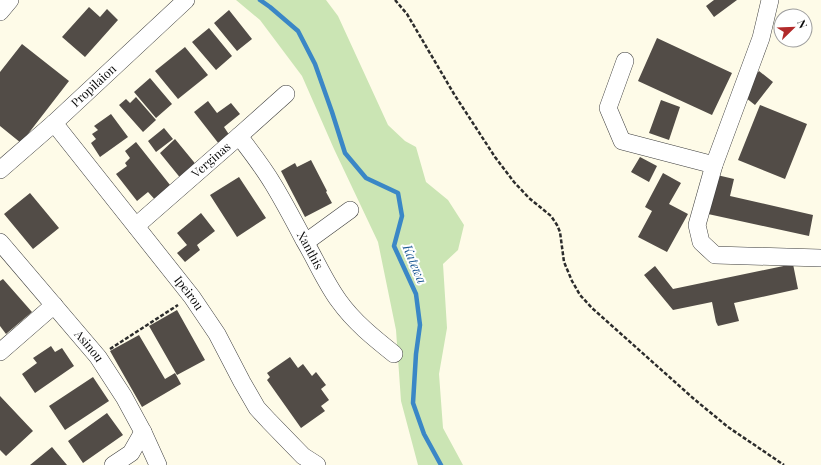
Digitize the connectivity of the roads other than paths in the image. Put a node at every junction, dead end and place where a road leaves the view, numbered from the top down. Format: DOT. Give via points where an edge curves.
graph roads {
  1 [pos="10,0"];
  2 [pos="186,0"];
  3 [pos="770,0"];
  4 [pos="0,12"];
  5 [pos="625,61"];
  6 [pos="286,94"];
  7 [pos="54,123"];
  8 [pos="239,136"];
  9 [pos="714,165"];
  10 [pos="0,170"];
  11 [pos="350,210"];
  12 [pos="136,226"];
  13 [pos="0,242"];
  14 [pos="306,242"];
  15 [pos="821,258"];
  16 [pos="54,305"];
  17 [pos="0,352"];
  18 [pos="394,354"];
  19 [pos="143,432"];
  20 [pos="305,462"];
  21 [pos="113,465"];
  22 [pos="158,465"];
  1 -- 4 [label="street"];
  2 -- 7 [label="street, Propilaion"];
  3 -- 9 [label="street" via="761,38"];
  5 -- 9 [label="street" via="608,108 622,140"];
  6 -- 8 [label="street, Verginas"];
  7 -- 10 [label="street, Propilaion"];
  7 -- 12 [label="street, Ipeirou"];
  8 -- 12 [label="street, Verginas"];
  8 -- 14 [label="street, Xanthis" via="272,183"];
  9 -- 15 [label="street" via="697,225 701,242 715,255"];
  11 -- 14 [label="street"];
  12 -- 20 [label="street, Ipeirou" via="192,297 217,334 257,408"];
  13 -- 16 [label="street, Asinou"];
  14 -- 18 [label="street, Xanthis" via="339,301 356,321"];
  16 -- 17 [label="street"];
  16 -- 19 [label="street, Asinou" via="98,357"];
  19 -- 21 [label="street" via="131,453"];
  19 -- 22 [label="street, Asinou"];
}
